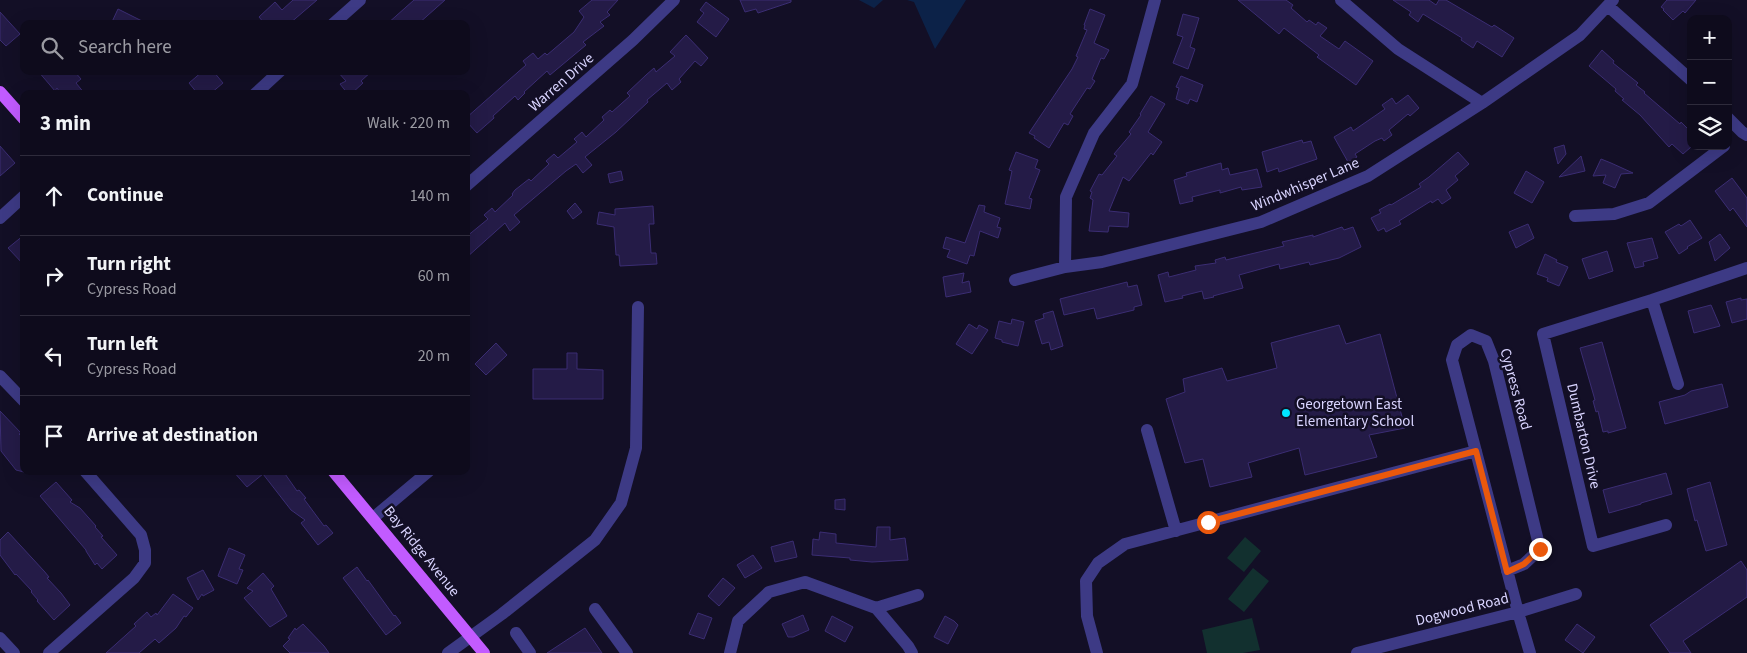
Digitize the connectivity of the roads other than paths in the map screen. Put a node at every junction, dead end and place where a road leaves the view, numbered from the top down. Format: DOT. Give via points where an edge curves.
graph roads {
  1 [pos="360,0"];
  2 [pos="674,0"];
  3 [pos="1155,0"];
  4 [pos="1341,0"];
  5 [pos="1610,3"];
  6 [pos="338,20"];
  7 [pos="276,75"];
  8 [pos="1687,76"];
  9 [pos="259,90"];
  10 [pos="0,92"];
  11 [pos="1482,104"];
  12 [pos="20,114"];
  13 [pos="1732,122"];
  14 [pos="1746,135"];
  15 [pos="1732,141"];
  16 [pos="1719,150"];
  17 [pos="470,183"];
  18 [pos="20,200"];
  19 [pos="1575,216"];
  20 [pos="0,218"];
  21 [pos="1065,267"];
  22 [pos="1747,268"];
  23 [pos="1015,280"];
  24 [pos="1652,300"];
  25 [pos="638,307"];
  26 [pos="0,376"];
  27 [pos="1678,384"];
  28 [pos="20,397"];
  29 [pos="1146,430"];
  30 [pos="1476,451"];
  31 [pos="88,475"];
  32 [pos="336,475"];
  33 [pos="424,475"];
  34 [pos="373,518"];
  35 [pos="1666,525"];
  36 [pos="1176,531"];
  37 [pos="1507,572"];
  38 [pos="1576,594"];
  39 [pos="918,595"];
  40 [pos="876,608"];
  41 [pos="595,609"];
  42 [pos="1518,612"];
  43 [pos="516,633"];
  44 [pos="471,636"];
  45 [pos="0,638"];
  46 [pos="14,653"];
  47 [pos="49,653"];
  48 [pos="448,653"];
  49 [pos="484,653"];
  50 [pos="530,653"];
  51 [pos="627,653"];
  52 [pos="730,653"];
  53 [pos="912,653"];
  54 [pos="1097,653"];
  55 [pos="1357,653"];
  56 [pos="1530,653"];
  1 -- 6 [label="street"];
  2 -- 17 [label="street, Warren Drive"];
  3 -- 21 [label="street" via="1132,84 1094,133 1066,197"];
  4 -- 11 [label="street" via="1398,49"];
  5 -- 8 [label="street"];
  5 -- 11 [label="street, Windwhisper Lane" via="1580,35"];
  7 -- 9 [label="street"];
  10 -- 12 [label="main road"];
  11 -- 21 [label="street, Windwhisper Lane" via="1368,176 1261,222 1102,262"];
  13 -- 14 [label="street"];
  14 -- 15 [label="street"];
  16 -- 19 [label="street" via="1649,203 1614,214"];
  18 -- 20 [label="street"];
  21 -- 23 [label="street, Windwhisper Lane"];
  22 -- 24 [label="street"];
  24 -- 27 [label="street"];
  24 -- 35 [label="street, Dumbarton Drive" via="1543,334 1593,546"];
  25 -- 44 [label="street" via="636,448 621,503 595,540"];
  26 -- 28 [label="street"];
  29 -- 36 [label="street"];
  30 -- 36 [label="street"];
  30 -- 37 [label="street, Cypress Road"];
  30 -- 37 [label="street, Cypress Road" via="1452,360 1457,345 1471,335 1486,341 1494,361 1540,549 1524,564"];
  31 -- 47 [label="street" via="141,535 145,563 134,578"];
  32 -- 34 [label="main road, Bay Ridge Avenue"];
  33 -- 34 [label="street"];
  34 -- 44 [label="main road, Bay Ridge Avenue"];
  36 -- 54 [label="street" via="1125,544 1098,563 1086,581 1087,616"];
  37 -- 42 [label="street, Cypress Road"];
  38 -- 42 [label="street, Dogwood Road"];
  39 -- 40 [label="street"];
  40 -- 52 [label="street" via="805,582 769,592 738,621"];
  40 -- 53 [label="street"];
  41 -- 51 [label="street"];
  42 -- 55 [label="street, Dogwood Road"];
  42 -- 56 [label="street, Cypress Road"];
  43 -- 50 [label="street"];
  44 -- 48 [label="street"];
  44 -- 49 [label="main road, Bay Ridge Avenue"];
  45 -- 46 [label="street"];
}
